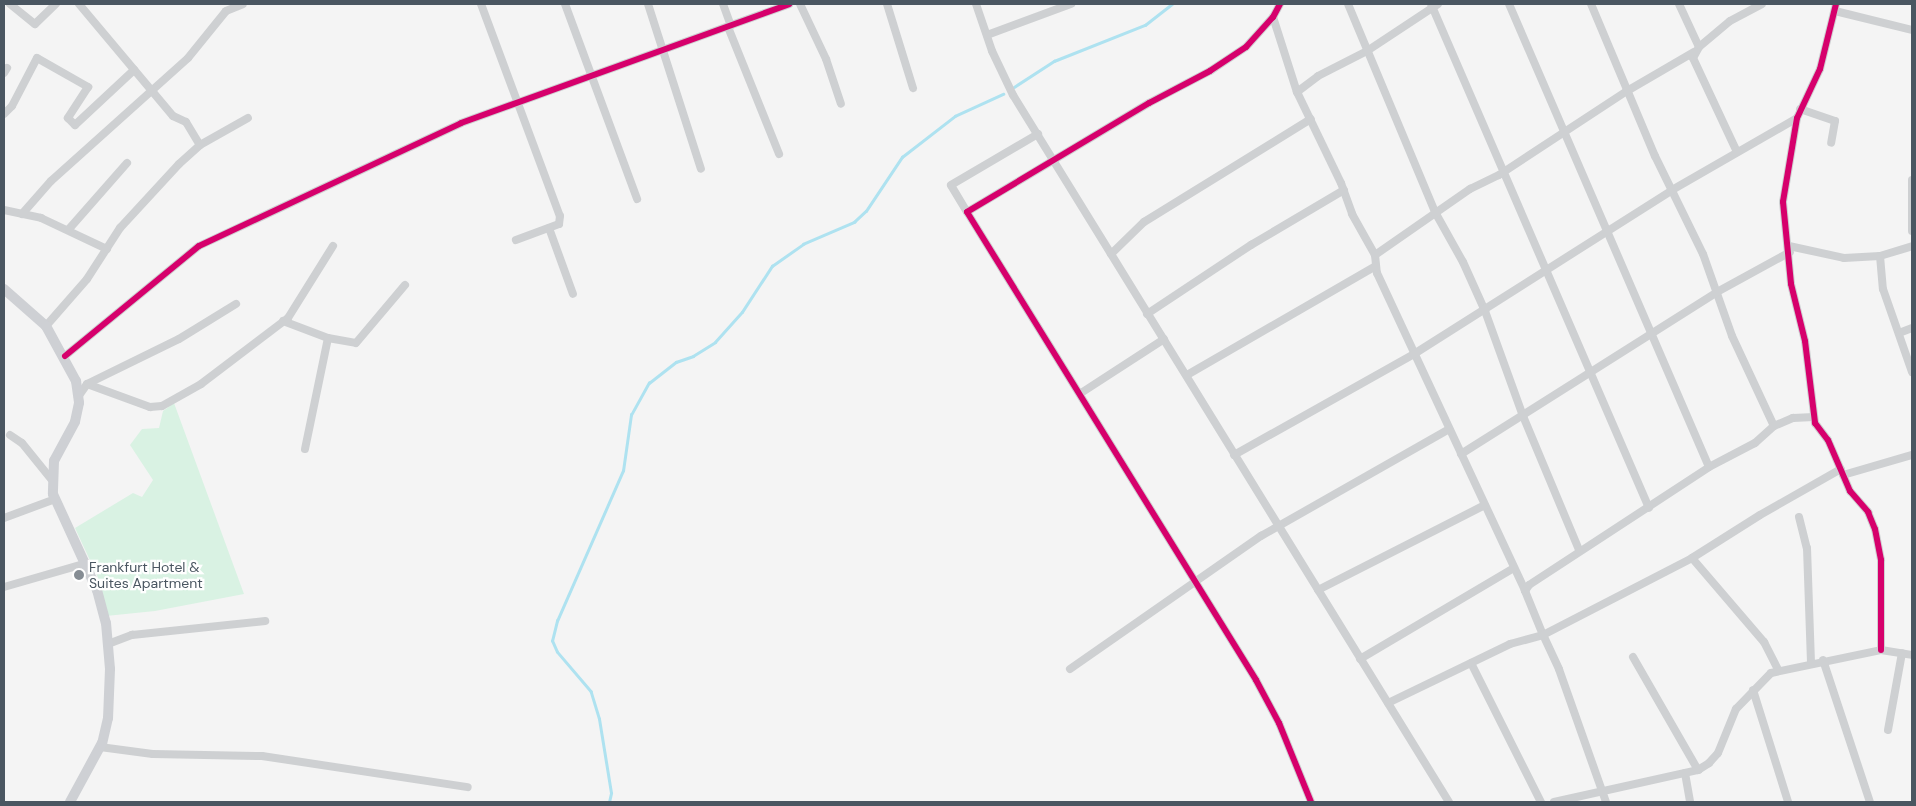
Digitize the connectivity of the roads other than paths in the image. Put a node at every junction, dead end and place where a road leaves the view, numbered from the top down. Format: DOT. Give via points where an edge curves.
graph roads {
  1 [pos="10,4"];
  2 [pos="56,4"];
  3 [pos="79,4"];
  4 [pos="243,4"];
  5 [pos="481,4"];
  6 [pos="565,4"];
  7 [pos="648,4"];
  8 [pos="724,4"];
  9 [pos="789,4"];
  10 [pos="800,4"];
  11 [pos="887,4"];
  12 [pos="976,4"];
  13 [pos="1071,4"];
  14 [pos="1280,4"];
  15 [pos="1348,4"];
  16 [pos="1509,4"];
  17 [pos="1591,4"];
  18 [pos="1679,4"];
  19 [pos="1760,4"];
  20 [pos="1434,5"];
  21 [pos="1835,7"];
  22 [pos="1273,17"];
  23 [pos="730,26"];
  24 [pos="1911,28"];
  25 [pos="987,36"];
  26 [pos="1696,49"];
  27 [pos="662,51"];
  28 [pos="1367,51"];
  29 [pos="134,70"];
  30 [pos="592,76"];
  31 [pos="913,88"];
  32 [pos="151,90"];
  33 [pos="1627,91"];
  34 [pos="1297,92"];
  35 [pos="518,103"];
  36 [pos="841,104"];
  37 [pos="1800,109"];
  38 [pos="4,114"];
  39 [pos="248,118"];
  40 [pos="1797,118"];
  41 [pos="1311,119"];
  42 [pos="1564,131"];
  43 [pos="1038,134"];
  44 [pos="1832,143"];
  45 [pos="200,145"];
  46 [pos="1737,152"];
  47 [pos="779,154"];
  48 [pos="1055,161"];
  49 [pos="127,163"];
  50 [pos="701,169"];
  51 [pos="1503,170"];
  52 [pos="1912,180"];
  53 [pos="1344,190"];
  54 [pos="1672,190"];
  55 [pos="637,199"];
  56 [pos="4,210"];
  57 [pos="967,212"];
  58 [pos="1435,212"];
  59 [pos="22,214"];
  60 [pos="549,228"];
  61 [pos="69,229"];
  62 [pos="1912,231"];
  63 [pos="1609,232"];
  64 [pos="516,240"];
  65 [pos="333,246"];
  66 [pos="1912,246"];
  67 [pos="107,249"];
  68 [pos="1789,249"];
  69 [pos="1111,254"];
  70 [pos="1375,254"];
  71 [pos="1880,256"];
  72 [pos="1376,266"];
  73 [pos="1548,270"];
  74 [pos="405,285"];
  75 [pos="1717,292"];
  76 [pos="573,294"];
  77 [pos="6,295"];
  78 [pos="236,304"];
  79 [pos="1484,311"];
  80 [pos="1147,314"];
  81 [pos="283,321"];
  82 [pos="46,326"];
  83 [pos="1912,328"];
  84 [pos="1652,333"];
  85 [pos="1899,333"];
  86 [pos="328,338"];
  87 [pos="1164,339"];
  88 [pos="1414,354"];
  89 [pos="65,356"];
  90 [pos="1912,372"];
  91 [pos="1590,373"];
  92 [pos="1187,375"];
  93 [pos="87,384"];
  94 [pos="1081,393"];
  95 [pos="78,397"];
  96 [pos="1523,416"];
  97 [pos="1814,417"];
  98 [pos="1774,426"];
  99 [pos="1449,429"];
  100 [pos="10,435"];
  101 [pos="305,449"];
  102 [pos="1461,454"];
  103 [pos="1912,455"];
  104 [pos="1234,456"];
  105 [pos="1709,467"];
  106 [pos="1842,472"];
  107 [pos="51,479"];
  108 [pos="55,499"];
  109 [pos="1485,505"];
  110 [pos="1649,508"];
  111 [pos="1799,517"];
  112 [pos="4,518"];
  113 [pos="1278,526"];
  114 [pos="1579,550"];
  115 [pos="1692,558"];
  116 [pos="87,563"];
  117 [pos="1512,569"];
  118 [pos="1196,579"];
  119 [pos="4,587"];
  120 [pos="1318,590"];
  121 [pos="1525,591"];
  122 [pos="265,621"];
  123 [pos="1543,635"];
  124 [pos="108,644"];
  125 [pos="1882,650"];
  126 [pos="1902,653"];
  127 [pos="1912,655"];
  128 [pos="1633,656"];
  129 [pos="1360,659"];
  130 [pos="1823,660"];
  131 [pos="1811,663"];
  132 [pos="1471,664"];
  133 [pos="1070,669"];
  134 [pos="1778,670"];
  135 [pos="1753,690"];
  136 [pos="1388,703"];
  137 [pos="1888,730"];
  138 [pos="100,747"];
  139 [pos="1698,770"];
  140 [pos="1685,773"];
  141 [pos="468,787"];
  142 [pos="1602,791"];
  143 [pos="70,802"];
  144 [pos="1311,802"];
  145 [pos="1449,802"];
  146 [pos="1541,802"];
  147 [pos="1554,802"];
  148 [pos="1606,802"];
  149 [pos="1690,802"];
  150 [pos="1788,802"];
  151 [pos="1870,802"];
  1 -- 2 [label="street" via="35,24"];
  3 -- 29 [label="street"];
  4 -- 32 [label="street" via="226,11 188,58"];
  5 -- 35 [label="street"];
  6 -- 30 [label="street"];
  7 -- 27 [label="street"];
  8 -- 23 [label="street"];
  9 -- 23 [label="street"];
  10 -- 36 [label="street" via="826,59"];
  11 -- 31 [label="street"];
  12 -- 25 [label="street"];
  13 -- 25 [label="street"];
  14 -- 22 [label="street"];
  15 -- 28 [label="street"];
  16 -- 42 [label="street"];
  17 -- 33 [label="street"];
  18 -- 26 [label="street"];
  19 -- 26 [label="street" via="1730,21"];
  20 -- 28 [label="street"];
  20 -- 51 [label="street"];
  21 -- 24 [label="street"];
  21 -- 37 [label="street" via="1820,69"];
  22 -- 34 [label="street"];
  22 -- 48 [label="street" via="1246,47 1210,71 1149,103"];
  23 -- 27 [label="street"];
  23 -- 47 [label="street"];
  25 -- 43 [label="street" via="1013,95"];
  26 -- 33 [label="street"];
  26 -- 46 [label="street" via="1694,63"];
  27 -- 30 [label="street"];
  27 -- 50 [label="street"];
  28 -- 34 [label="street" via="1318,76"];
  28 -- 58 [label="street"];
  29 -- 32 [label="street"];
  29 -- 38 [label="street" via="75,125 68,118 88,87 37,58 12,106"];
  30 -- 35 [label="street"];
  30 -- 55 [label="street"];
  32 -- 45 [label="street" via="173,116 186,122"];
  32 -- 59 [label="street" via="51,181"];
  33 -- 42 [label="street"];
  33 -- 54 [label="street"];
  34 -- 41 [label="street"];
  35 -- 60 [label="street" via="560,216 559,224"];
  35 -- 89 [label="street" via="461,123 199,246"];
  37 -- 40 [label="street"];
  37 -- 44 [label="street" via="1835,121"];
  39 -- 45 [label="street"];
  40 -- 46 [label="street"];
  40 -- 68 [label="street" via="1783,202"];
  41 -- 53 [label="street"];
  41 -- 69 [label="street" via="1144,222"];
  42 -- 51 [label="street"];
  42 -- 63 [label="street"];
  43 -- 48 [label="street"];
  43 -- 57 [label="street" via="951,185"];
  45 -- 67 [label="street" via="126,222"];
  46 -- 54 [label="street"];
  48 -- 57 [label="street"];
  48 -- 69 [label="street"];
  49 -- 61 [label="street"];
  51 -- 58 [label="street"];
  51 -- 73 [label="street"];
  52 -- 62 [label="street"];
  53 -- 70 [label="street" via="1352,214"];
  53 -- 80 [label="street" via="1251,245"];
  54 -- 63 [label="street"];
  54 -- 75 [label="street" via="1703,254"];
  56 -- 59 [label="street"];
  57 -- 94 [label="street"];
  58 -- 70 [label="street"];
  58 -- 79 [label="street" via="1463,262"];
  59 -- 61 [label="street"];
  60 -- 64 [label="street"];
  60 -- 76 [label="street"];
  61 -- 67 [label="street"];
  63 -- 73 [label="street"];
  63 -- 84 [label="street"];
  65 -- 81 [label="street"];
  66 -- 71 [label="street"];
  67 -- 82 [label="street" via="88,279"];
  68 -- 71 [label="street" via="1844,258"];
  68 -- 75 [label="street"];
  68 -- 97 [label="street" via="1791,284 1806,341"];
  69 -- 80 [label="street"];
  70 -- 72 [label="street"];
  71 -- 85 [label="street" via="1883,289"];
  72 -- 88 [label="street"];
  72 -- 92 [label="street"];
  73 -- 79 [label="street"];
  73 -- 91 [label="street"];
  74 -- 86 [label="street" via="356,343"];
  75 -- 84 [label="street"];
  75 -- 98 [label="street" via="1732,336"];
  77 -- 82 [label="street"];
  78 -- 93 [label="street" via="179,339"];
  79 -- 88 [label="street"];
  79 -- 96 [label="street"];
  80 -- 87 [label="street"];
  81 -- 86 [label="street"];
  81 -- 93 [label="street" via="201,384 162,406 150,407"];
  82 -- 89 [label="street"];
  83 -- 85 [label="street"];
  84 -- 91 [label="street"];
  84 -- 105 [label="street"];
  85 -- 90 [label="street"];
  86 -- 101 [label="street"];
  87 -- 92 [label="street"];
  87 -- 94 [label="street"];
  88 -- 99 [label="street"];
  88 -- 104 [label="street"];
  89 -- 95 [label="street" via="76,381"];
  91 -- 96 [label="street"];
  91 -- 110 [label="street"];
  92 -- 104 [label="street"];
  93 -- 95 [label="street"];
  94 -- 118 [label="street"];
  95 -- 107 [label="street" via="75,422 54,461"];
  96 -- 102 [label="street"];
  96 -- 114 [label="street"];
  97 -- 98 [label="street" via="1793,418"];
  97 -- 106 [label="street"];
  98 -- 105 [label="street" via="1755,442"];
  99 -- 102 [label="street"];
  99 -- 113 [label="street"];
  100 -- 107 [label="street" via="22,443"];
  102 -- 109 [label="street"];
  103 -- 106 [label="street"];
  104 -- 113 [label="street"];
  105 -- 110 [label="street"];
  106 -- 115 [label="street" via="1760,514"];
  106 -- 125 [label="street" via="1875,529 1881,560"];
  107 -- 108 [label="street"];
  108 -- 112 [label="street"];
  108 -- 116 [label="street"];
  109 -- 117 [label="street"];
  109 -- 120 [label="street"];
  110 -- 114 [label="street"];
  111 -- 131 [label="street" via="1806,542"];
  113 -- 118 [label="street"];
  113 -- 120 [label="street"];
  114 -- 121 [label="street"];
  115 -- 123 [label="street"];
  115 -- 134 [label="street" via="1764,642"];
  116 -- 119 [label="street"];
  116 -- 124 [label="street" via="104,615"];
  117 -- 121 [label="street"];
  117 -- 129 [label="street"];
  118 -- 133 [label="street"];
  118 -- 144 [label="street" via="1276,717"];
  120 -- 129 [label="street"];
  121 -- 123 [label="street"];
  122 -- 124 [label="street" via="132,635"];
  123 -- 132 [label="street" via="1510,644"];
  123 -- 142 [label="street" via="1559,669"];
  124 -- 138 [label="street" via="108,718"];
  125 -- 126 [label="street"];
  125 -- 130 [label="street"];
  126 -- 127 [label="street"];
  126 -- 137 [label="street"];
  128 -- 139 [label="street"];
  129 -- 136 [label="street"];
  130 -- 131 [label="street"];
  130 -- 151 [label="street"];
  131 -- 134 [label="street"];
  132 -- 136 [label="street"];
  132 -- 146 [label="street"];
  134 -- 135 [label="street"];
  135 -- 139 [label="street" via="1736,709 1718,753"];
  135 -- 150 [label="street"];
  136 -- 145 [label="street"];
  138 -- 141 [label="street" via="153,754 262,756"];
  138 -- 143 [label="street"];
  139 -- 140 [label="street"];
  140 -- 142 [label="street"];
  140 -- 149 [label="street"];
  142 -- 147 [label="street"];
  142 -- 148 [label="street"];
}
